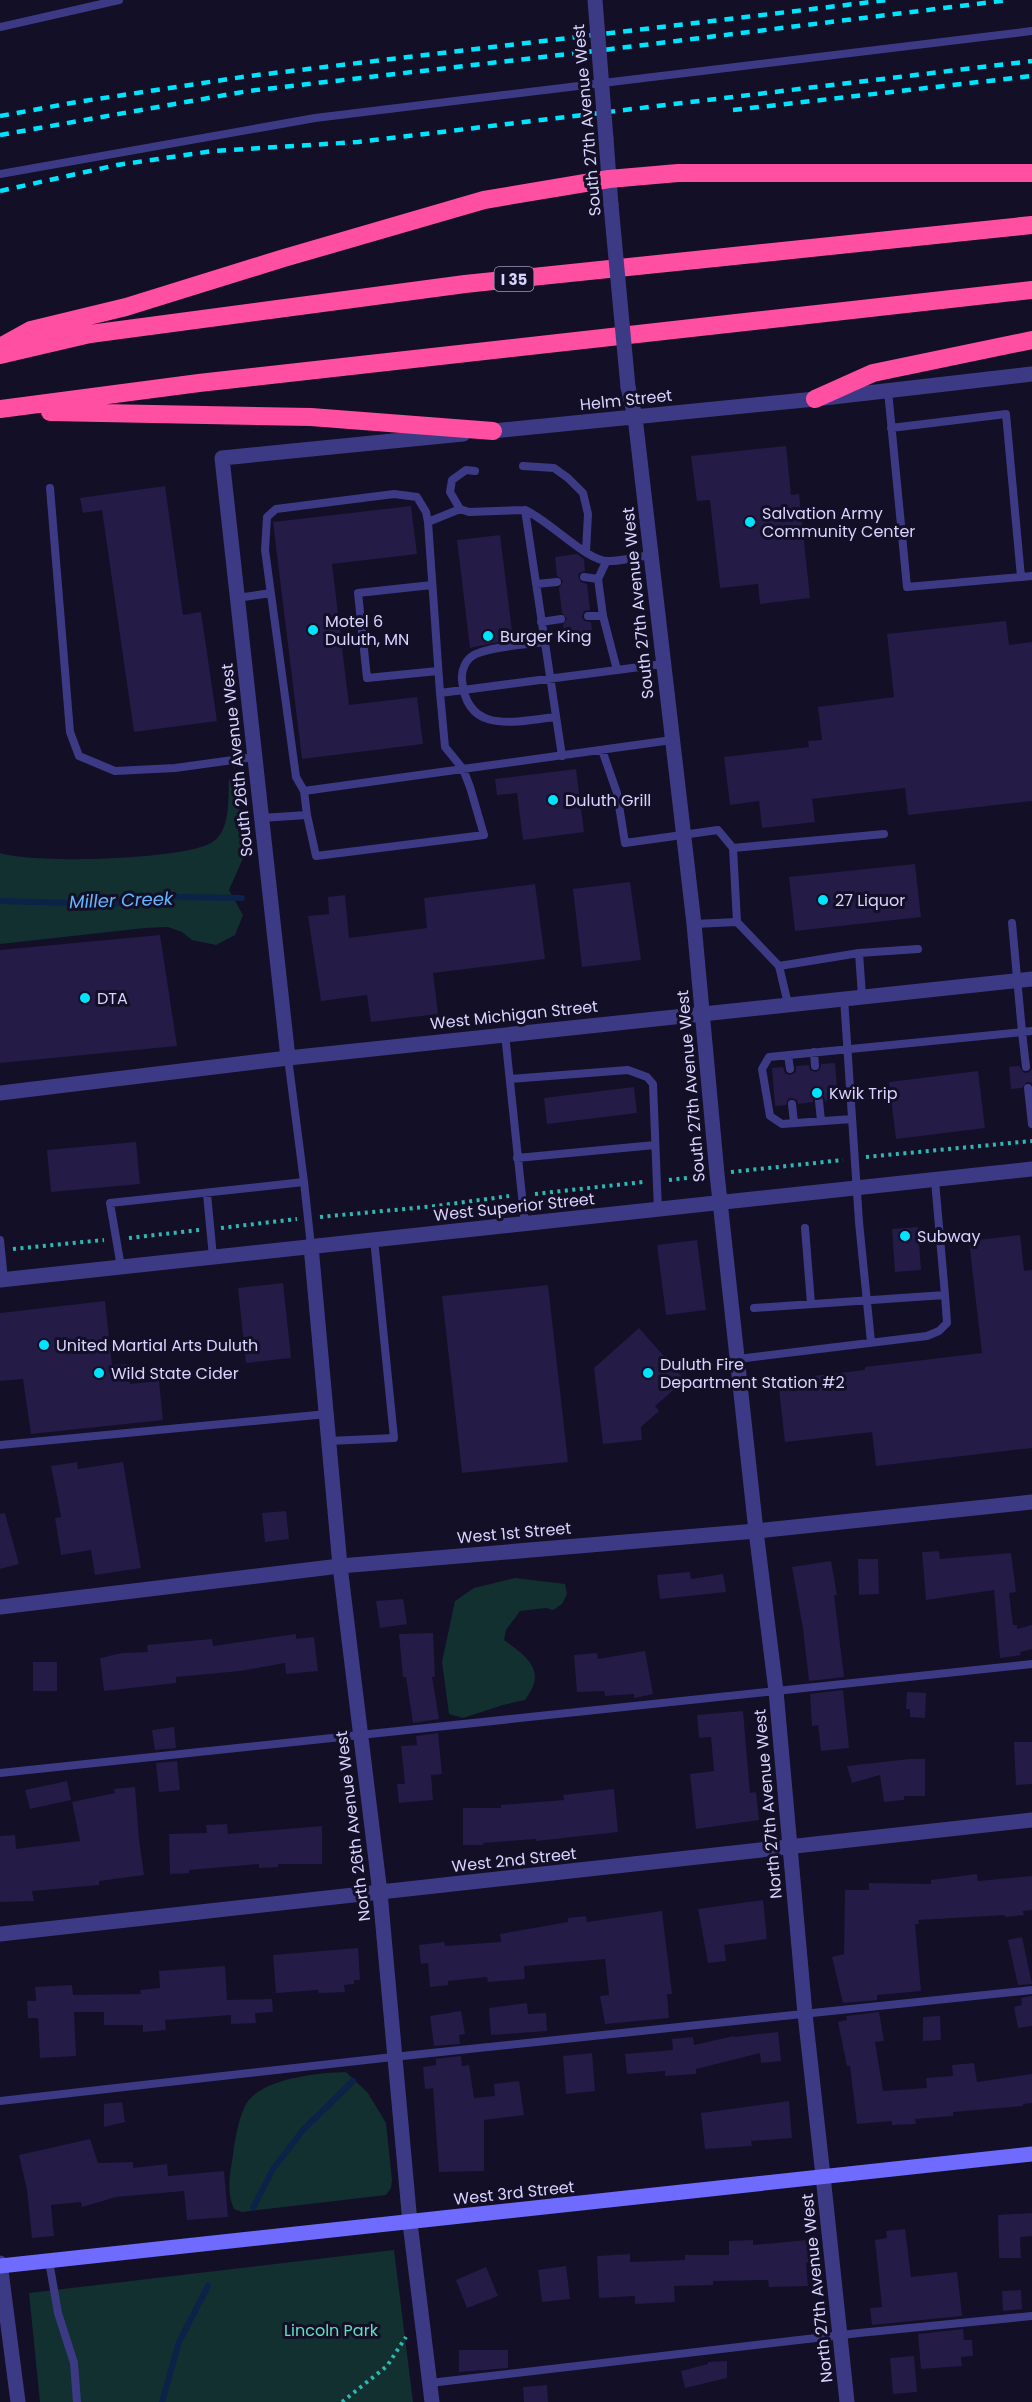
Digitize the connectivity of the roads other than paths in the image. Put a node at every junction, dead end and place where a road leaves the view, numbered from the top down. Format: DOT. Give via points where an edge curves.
graph roads {
  1 [pos="120,0"];
  2 [pos="595,0"];
  3 [pos="0,27"];
  4 [pos="1032,31"];
  5 [pos="1032,173"];
  6 [pos="0,174"];
  7 [pos="609,179"];
  8 [pos="1032,225"];
  9 [pos="1032,290"];
  10 [pos="1032,339"];
  11 [pos="0,347"];
  12 [pos="0,355"];
  13 [pos="1032,374"];
  14 [pos="888,391"];
  15 [pos="815,399"];
  16 [pos="0,410"];
  17 [pos="635,417"];
  18 [pos="891,428"];
  19 [pos="493,431"];
  20 [pos="222,458"];
  21 [pos="523,466"];
  22 [pos="475,471"];
  23 [pos="50,488"];
  24 [pos="460,509"];
  25 [pos="525,510"];
  26 [pos="428,522"];
  27 [pos="585,552"];
  28 [pos="651,555"];
  29 [pos="606,562"];
  30 [pos="1032,576"];
  31 [pos="584,577"];
  32 [pos="1021,577"];
  33 [pos="598,579"];
  34 [pos="557,582"];
  35 [pos="536,584"];
  36 [pos="432,585"];
  37 [pos="271,593"];
  38 [pos="237,598"];
  39 [pos="588,616"];
  40 [pos="603,616"];
  41 [pos="561,619"];
  42 [pos="541,622"];
  43 [pos="544,642"];
  44 [pos="663,664"];
  45 [pos="438,670"];
  46 [pos="617,670"];
  47 [pos="549,678"];
  48 [pos="463,689"];
  49 [pos="440,693"];
  50 [pos="555,717"];
  51 [pos="672,740"];
  52 [pos="602,750"];
  53 [pos="562,756"];
  54 [pos="255,757"];
  55 [pos="463,769"];
  56 [pos="304,791"];
  57 [pos="307,815"];
  58 [pos="261,818"];
  59 [pos="884,834"];
  60 [pos="682,835"];
  61 [pos="733,848"];
  62 [pos="737,922"];
  63 [pos="1012,923"];
  64 [pos="694,924"];
  65 [pos="918,949"];
  66 [pos="860,953"];
  67 [pos="779,966"];
  68 [pos="1025,979"];
  69 [pos="862,996"];
  70 [pos="844,998"];
  71 [pos="788,1004"];
  72 [pos="703,1012"];
  73 [pos="1032,1031"];
  74 [pos="1022,1032"];
  75 [pos="505,1034"];
  76 [pos="847,1049"];
  77 [pos="814,1052"];
  78 [pos="788,1055"];
  79 [pos="288,1058"];
  80 [pos="815,1066"];
  81 [pos="1026,1067"];
  82 [pos="790,1070"];
  83 [pos="510,1079"];
  84 [pos="1028,1088"];
  85 [pos="0,1093"];
  86 [pos="819,1101"];
  87 [pos="792,1104"];
  88 [pos="1031,1111"];
  89 [pos="852,1119"];
  90 [pos="821,1121"];
  91 [pos="794,1123"];
  92 [pos="1032,1124"];
  93 [pos="655,1145"];
  94 [pos="517,1158"];
  95 [pos="1032,1169"];
  96 [pos="935,1181"];
  97 [pos="304,1182"];
  98 [pos="857,1189"];
  99 [pos="207,1194"];
  100 [pos="720,1203"];
  101 [pos="658,1211"];
  102 [pos="525,1225"];
  103 [pos="805,1228"];
  104 [pos="374,1239"];
  105 [pos="0,1240"];
  106 [pos="311,1246"];
  107 [pos="213,1257"];
  108 [pos="121,1267"];
  109 [pos="2,1280"];
  110 [pos="945,1295"];
  111 [pos="868,1299"];
  112 [pos="812,1304"];
  113 [pos="754,1308"];
  114 [pos="871,1342"];
  115 [pos="738,1359"];
  116 [pos="329,1414"];
  117 [pos="329,1441"];
  118 [pos="0,1445"];
  119 [pos="1032,1502"];
  120 [pos="756,1531"];
  121 [pos="340,1566"];
  122 [pos="0,1607"];
  123 [pos="1032,1664"];
  124 [pos="776,1691"];
  125 [pos="361,1735"];
  126 [pos="0,1773"];
  127 [pos="1032,1820"];
  128 [pos="791,1847"];
  129 [pos="380,1893"];
  130 [pos="0,1934"];
  131 [pos="1032,1990"];
  132 [pos="805,2014"];
  133 [pos="393,2057"];
  134 [pos="0,2101"];
  135 [pos="1032,2154"];
  136 [pos="823,2176"];
  137 [pos="410,2223"];
  138 [pos="49,2261"];
  139 [pos="0,2265"];
  140 [pos="1032,2316"];
  141 [pos="839,2336"];
  142 [pos="430,2384"];
  143 [pos="18,2402"];
  144 [pos="77,2402"];
  145 [pos="432,2402"];
  146 [pos="847,2402"];
  1 -- 3 [label="lane"];
  2 -- 7 [label="street, South 27th Avenue West, bridge"];
  4 -- 6 [label="lane" via="315,118"];
  5 -- 7 [label="highway" via="678,173"];
  7 -- 11 [label="highway" via="484,200 126,307 31,330"];
  7 -- 17 [label="street, South 27th Avenue West, bridge" via="628,387"];
  8 -- 12 [label="highway, I 35" via="465,284 90,334"];
  9 -- 16 [label="highway" via="199,383"];
  10 -- 15 [label="highway" via="873,373"];
  13 -- 14 [label="street, Helm Street"];
  14 -- 15 [label="street, Helm Street"];
  14 -- 18 [label="lane"];
  15 -- 17 [label="street, Helm Street"];
  16 -- 19 [label="highway" via="311,417"];
  17 -- 19 [label="street, Helm Street"];
  17 -- 28 [label="street, South 27th Avenue West"];
  18 -- 32 [label="lane" via="907,587"];
  18 -- 32 [label="lane" via="1006,414"];
  19 -- 20 [label="street, Helm Street"];
  20 -- 38 [label="street, South 26th Avenue West"];
  21 -- 27 [label="lane" via="554,468 583,493 588,514"];
  22 -- 24 [label="lane" via="466,470 452,480 450,492"];
  23 -- 54 [label="lane" via="70,732 79,756 115,771"];
  24 -- 25 [label="lane"];
  24 -- 26 [label="lane"];
  25 -- 27 [label="lane" via="551,524"];
  25 -- 35 [label="lane"];
  26 -- 36 [label="lane"];
  26 -- 37 [label="lane" via="417,497 394,494 276,509 267,517 265,550"];
  27 -- 29 [label="lane"];
  28 -- 29 [label="lane"];
  28 -- 44 [label="street, South 27th Avenue West"];
  29 -- 33 [label="lane"];
  30 -- 32 [label="lane"];
  31 -- 33 [label="lane"];
  33 -- 40 [label="lane"];
  34 -- 35 [label="lane"];
  35 -- 42 [label="lane"];
  36 -- 45 [label="lane"];
  36 -- 45 [label="lane" via="358,593 367,678"];
  37 -- 38 [label="lane"];
  37 -- 56 [label="lane" via="296,777"];
  38 -- 54 [label="street, South 26th Avenue West"];
  39 -- 40 [label="lane"];
  40 -- 46 [label="lane"];
  41 -- 42 [label="lane"];
  42 -- 43 [label="lane"];
  43 -- 47 [label="lane"];
  43 -- 48 [label="lane" via="476,654 466,661 461,672"];
  44 -- 46 [label="lane"];
  44 -- 51 [label="street, South 27th Avenue West"];
  45 -- 49 [label="lane"];
  46 -- 47 [label="lane"];
  47 -- 48 [label="lane"];
  47 -- 50 [label="lane"];
  48 -- 49 [label="lane"];
  48 -- 50 [label="lane" via="473,711 495,722"];
  49 -- 55 [label="lane" via="446,747"];
  50 -- 53 [label="lane"];
  51 -- 52 [label="lane"];
  51 -- 60 [label="street, South 27th Avenue West"];
  52 -- 53 [label="lane"];
  52 -- 60 [label="lane" via="617,793 625,843"];
  53 -- 55 [label="lane"];
  54 -- 58 [label="street, South 26th Avenue West"];
  55 -- 56 [label="lane"];
  55 -- 57 [label="lane" via="484,835 316,856"];
  56 -- 57 [label="lane"];
  57 -- 58 [label="lane"];
  58 -- 79 [label="street, South 26th Avenue West"];
  59 -- 61 [label="lane"];
  60 -- 61 [label="lane" via="718,830"];
  60 -- 64 [label="street, South 27th Avenue West"];
  61 -- 62 [label="lane"];
  62 -- 64 [label="lane"];
  62 -- 67 [label="lane"];
  63 -- 68 [label="lane"];
  64 -- 72 [label="street, South 27th Avenue West"];
  65 -- 66 [label="lane"];
  66 -- 67 [label="lane"];
  66 -- 69 [label="lane"];
  67 -- 71 [label="lane"];
  68 -- 69 [label="street, West Michigan Street"];
  68 -- 74 [label="lane"];
  69 -- 70 [label="street, West Michigan Street"];
  70 -- 71 [label="street, West Michigan Street"];
  70 -- 76 [label="lane"];
  71 -- 72 [label="street, West Michigan Street"];
  72 -- 75 [label="street, West Michigan Street"];
  72 -- 100 [label="street, South 27th Avenue West"];
  73 -- 74 [label="lane"];
  74 -- 76 [label="lane"];
  74 -- 81 [label="lane"];
  75 -- 79 [label="street, West Michigan Street"];
  75 -- 83 [label="lane"];
  76 -- 77 [label="lane"];
  76 -- 89 [label="lane"];
  77 -- 78 [label="lane"];
  77 -- 80 [label="lane"];
  78 -- 82 [label="lane"];
  78 -- 91 [label="lane" via="769,1057 762,1069 770,1116 782,1124"];
  79 -- 85 [label="street, West Michigan Street"];
  79 -- 97 [label="lane"];
  83 -- 93 [label="lane" via="638,1072 653,1083"];
  83 -- 94 [label="lane"];
  84 -- 88 [label="lane"];
  86 -- 90 [label="lane"];
  87 -- 91 [label="lane"];
  88 -- 92 [label="lane"];
  89 -- 90 [label="lane"];
  89 -- 98 [label="lane"];
  90 -- 91 [label="lane"];
  93 -- 94 [label="lane"];
  93 -- 101 [label="lane"];
  94 -- 102 [label="lane"];
  95 -- 96 [label="street, West Superior Street"];
  96 -- 98 [label="street, West Superior Street"];
  96 -- 110 [label="lane"];
  97 -- 99 [label="lane"];
  97 -- 106 [label="lane"];
  98 -- 100 [label="street, West Superior Street"];
  98 -- 111 [label="lane"];
  99 -- 107 [label="lane"];
  99 -- 108 [label="lane" via="110,1203"];
  100 -- 101 [label="street, West Superior Street"];
  100 -- 115 [label="street, North 27th Avenue West"];
  101 -- 102 [label="street, West Superior Street"];
  102 -- 104 [label="street, West Superior Street"];
  103 -- 112 [label="lane"];
  104 -- 106 [label="street, West Superior Street"];
  104 -- 117 [label="lane" via="394,1438"];
  105 -- 109 [label="lane"];
  106 -- 107 [label="street, West Superior Street"];
  106 -- 116 [label="street, North 26th Avenue West"];
  107 -- 108 [label="street, West Superior Street"];
  108 -- 109 [label="street, West Superior Street"];
  110 -- 111 [label="lane"];
  110 -- 114 [label="lane" via="947,1323 939,1331 927,1336"];
  111 -- 112 [label="lane"];
  111 -- 114 [label="lane"];
  112 -- 113 [label="lane"];
  114 -- 115 [label="lane"];
  115 -- 120 [label="street, North 27th Avenue West"];
  116 -- 117 [label="street, North 26th Avenue West"];
  116 -- 118 [label="lane"];
  117 -- 121 [label="street, North 26th Avenue West"];
  119 -- 120 [label="street, West 1st Street"];
  120 -- 121 [label="street, West 1st Street"];
  120 -- 124 [label="street, North 27th Avenue West"];
  121 -- 122 [label="street, West 1st Street"];
  121 -- 125 [label="street, North 26th Avenue West"];
  123 -- 124 [label="lane"];
  124 -- 125 [label="lane"];
  124 -- 128 [label="street, North 27th Avenue West"];
  125 -- 126 [label="lane"];
  125 -- 129 [label="street, North 26th Avenue West"];
  127 -- 128 [label="street, West 2nd Street"];
  128 -- 129 [label="street, West 2nd Street"];
  128 -- 132 [label="street, North 27th Avenue West"];
  129 -- 130 [label="street, West 2nd Street"];
  129 -- 133 [label="street, North 26th Avenue West"];
  131 -- 132 [label="lane"];
  132 -- 133 [label="lane"];
  132 -- 136 [label="street, North 27th Avenue West"];
  133 -- 134 [label="lane"];
  133 -- 137 [label="street, North 26th Avenue West"];
  135 -- 136 [label="main road, West 3rd Street"];
  136 -- 137 [label="main road, West 3rd Street"];
  136 -- 141 [label="street, North 27th Avenue West"];
  137 -- 138 [label="main road, West 3rd Street"];
  137 -- 142 [label="street, North 26th Avenue West"];
  138 -- 139 [label="main road, West 3rd Street"];
  138 -- 144 [label="lane" via="57,2313 74,2363"];
  139 -- 143 [label="street"];
  140 -- 141 [label="lane"];
  141 -- 142 [label="lane"];
  141 -- 146 [label="street, North 27th Avenue West"];
  142 -- 145 [label="street, North 26th Avenue West"];
}
